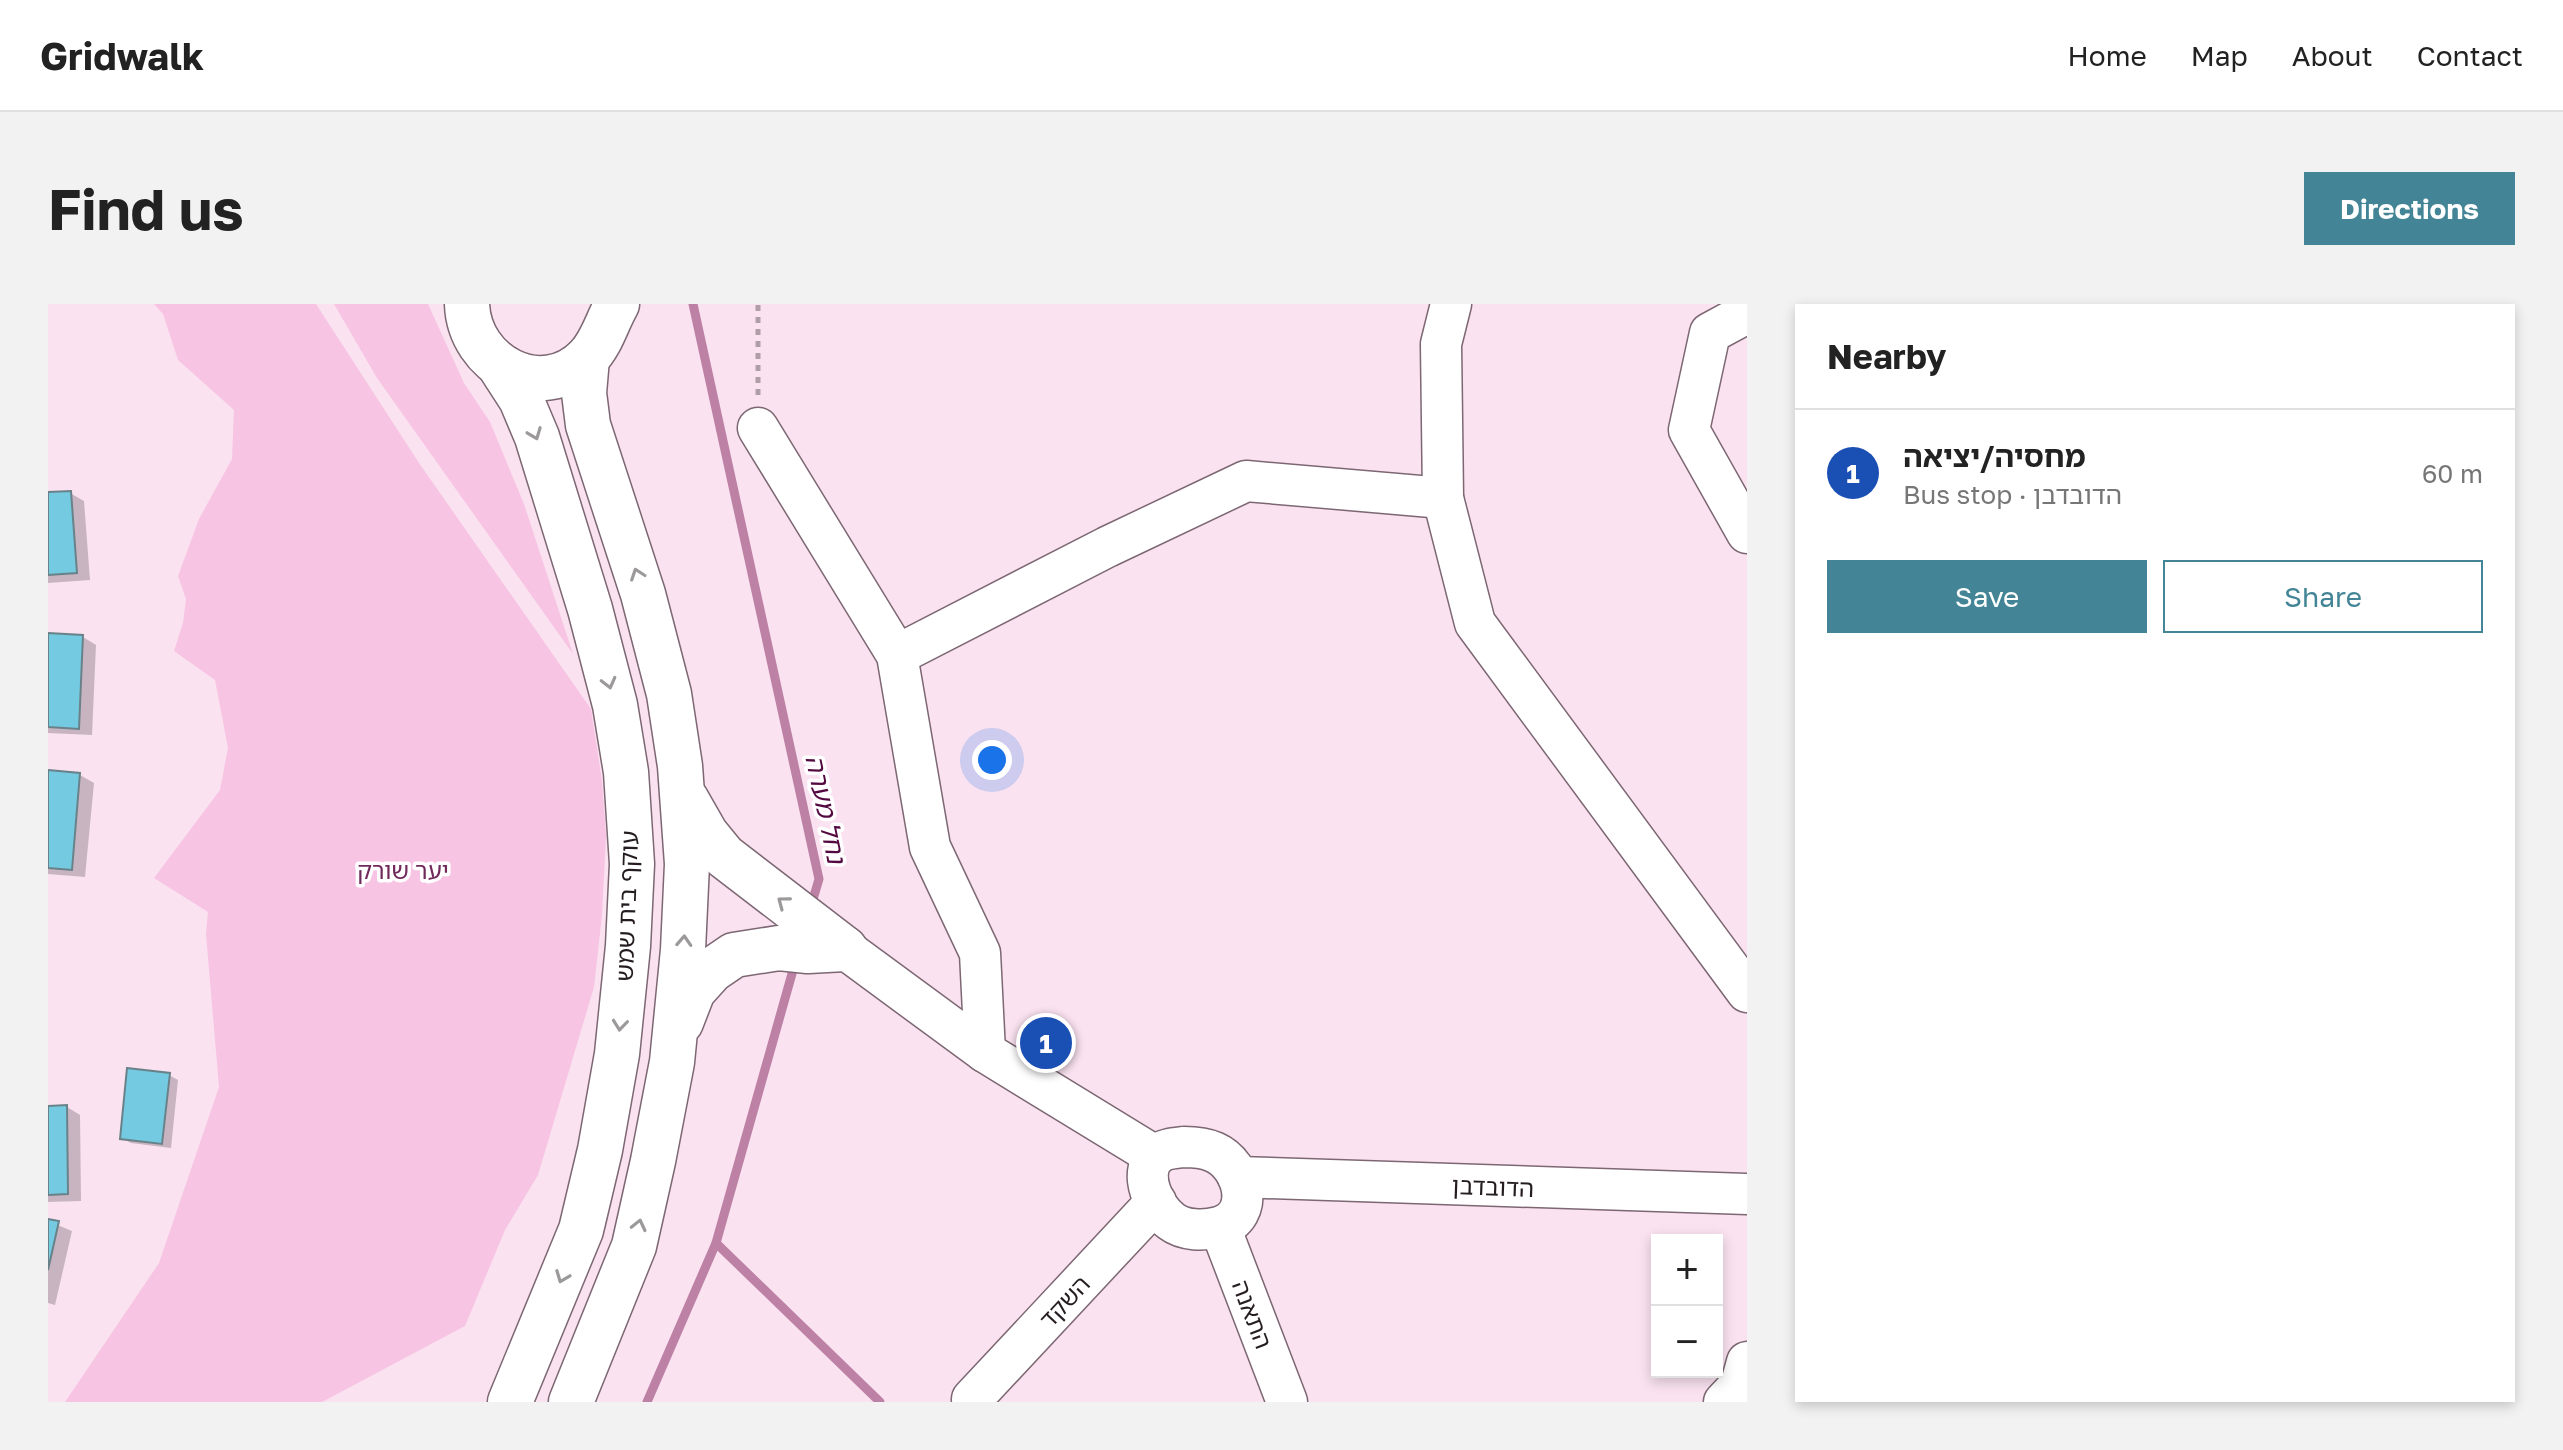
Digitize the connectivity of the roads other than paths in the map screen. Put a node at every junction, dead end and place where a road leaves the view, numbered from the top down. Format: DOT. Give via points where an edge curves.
graph roads {
  1 [pos="467,304"];
  2 [pos="1451,304"];
  3 [pos="612,309"];
  4 [pos="1747,313"];
  5 [pos="587,358"];
  6 [pos="499,365"];
  7 [pos="758,428"];
  8 [pos="1443,498"];
  9 [pos="1747,533"];
  10 [pos="897,655"];
  11 [pos="682,794"];
  12 [pos="845,949"];
  13 [pos="1747,992"];
  14 [pos="674,1039"];
  15 [pos="985,1052"];
  16 [pos="1155,1156"];
  17 [pos="1238,1177"];
  18 [pos="1747,1194"];
  19 [pos="1156,1202"];
  20 [pos="1220,1227"];
  21 [pos="1747,1362"];
  22 [pos="972,1399"];
  23 [pos="510,1402"];
  24 [pos="571,1402"];
  25 [pos="1287,1402"];
  26 [pos="1724,1402"];
  1 -- 6 [label="main road, עוקף בית שמש" via="473,336"];
  2 -- 8 [label="street" via="1441,344"];
  3 -- 5 [label="main road" via="601,340"];
  4 -- 9 [label="street" via="1710,333 1689,430"];
  5 -- 6 [label="main road" via="572,369 536,377"];
  11 -- 5 [label="main road, one-way" via="669,694 588,425"];
  6 -- 23 [label="main road, עוקף בית שמש, one-way" via="537,437 590,609 615,705 632,864 617,1054 600,1150 581,1230"];
  7 -- 10 [label="street"];
  8 -- 10 [label="street" via="1246,481"];
  8 -- 13 [label="street" via="1475,623"];
  10 -- 15 [label="street" via="930,847 980,953"];
  12 -- 11 [label="main road, one-way" via="724,856"];
  14 -- 11 [label="main road, one-way" via="687,864"];
  12 -- 14 [label="main road" via="779,948 734,955 693,991"];
  12 -- 15 [label="street"];
  24 -- 14 [label="main road, one-way" via="634,1246"];
  15 -- 16 [label="street"];
  16 -- 17 [label="street" via="1184,1147 1215,1152"];
  16 -- 19 [label="street" via="1148,1181"];
  17 -- 18 [label="street, הדובדבן"];
  17 -- 20 [label="street" via="1240,1211"];
  19 -- 20 [label="street" via="1171,1221 1198,1230"];
  19 -- 22 [label="street, השקד"];
  20 -- 25 [label="street, התאנה"];
  21 -- 26 [label="street" via="1741,1384"];
}
